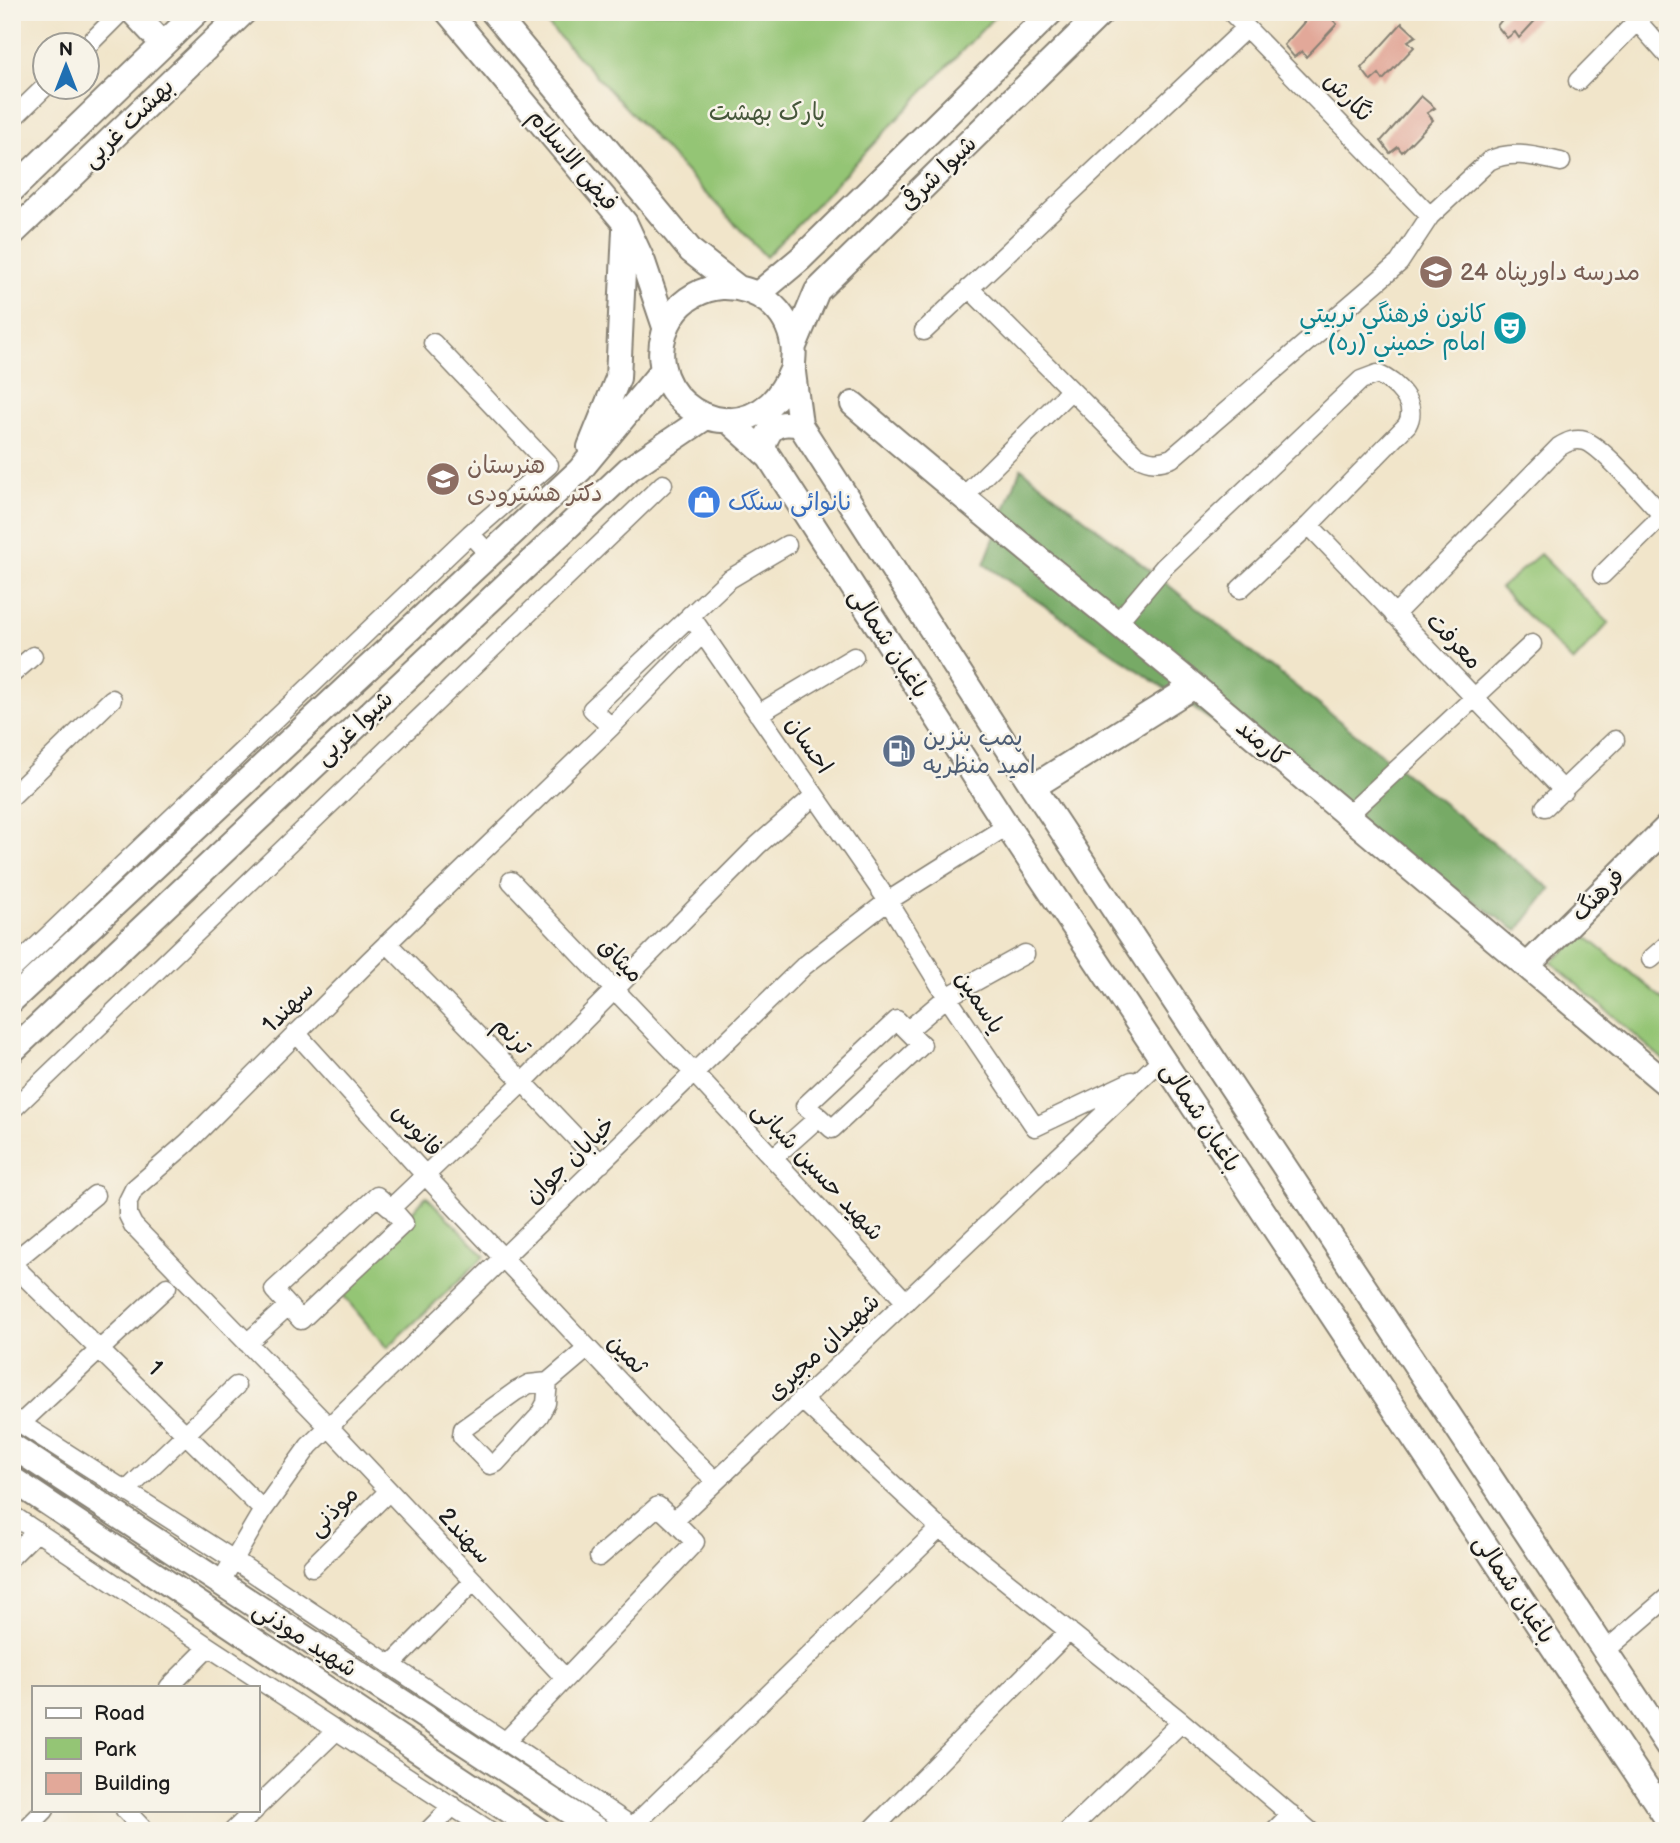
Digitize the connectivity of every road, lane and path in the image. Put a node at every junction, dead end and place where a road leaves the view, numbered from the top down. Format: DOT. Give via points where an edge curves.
graph roads {
  1 [pos="121,12"];
  2 [pos="133,12"];
  3 [pos="197,12"];
  4 [pos="244,12"];
  5 [pos="448,12"];
  6 [pos="493,12"];
  7 [pos="1051,12"];
  8 [pos="1102,12"];
  9 [pos="1231,12"];
  10 [pos="1637,15"];
  11 [pos="1247,28"];
  12 [pos="101,32"];
  13 [pos="163,44"];
  14 [pos="1668,56"];
  15 [pos="1578,81"];
  16 [pos="32,100"];
  17 [pos="12,119"];
  18 [pos="1562,162"];
  19 [pos="12,190"];
  20 [pos="1430,216"];
  21 [pos="625,223"];
  22 [pos="12,234"];
  23 [pos="969,288"];
  24 [pos="747,290"];
  25 [pos="665,327"];
  26 [pos="924,331"];
  27 [pos="433,343"];
  28 [pos="793,357"];
  29 [pos="662,371"];
  30 [pos="1071,390"];
  31 [pos="853,404"];
  32 [pos="717,418"];
  33 [pos="800,425"];
  34 [pos="763,452"];
  35 [pos="580,470"];
  36 [pos="663,484"];
  37 [pos="962,498"];
  38 [pos="1665,518"];
  39 [pos="1309,525"];
  40 [pos="470,534"];
  41 [pos="787,545"];
  42 [pos="489,554"];
  43 [pos="1602,575"];
  44 [pos="1240,589"];
  45 [pos="690,615"];
  46 [pos="1394,615"];
  47 [pos="1117,623"];
  48 [pos="703,634"];
  49 [pos="1532,644"];
  50 [pos="33,656"];
  51 [pos="854,657"];
  52 [pos="12,674"];
  53 [pos="1194,686"];
  54 [pos="1474,697"];
  55 [pos="112,699"];
  56 [pos="758,714"];
  57 [pos="611,727"];
  58 [pos="1615,740"];
  59 [pos="1033,787"];
  60 [pos="1564,790"];
  61 [pos="12,796"];
  62 [pos="814,796"];
  63 [pos="1545,807"];
  64 [pos="1348,815"];
  65 [pos="1007,826"];
  66 [pos="1668,826"];
  67 [pos="511,881"];
  68 [pos="888,901"];
  69 [pos="387,943"];
  70 [pos="1668,944"];
  71 [pos="1025,954"];
  72 [pos="1651,959"];
  73 [pos="1528,965"];
  74 [pos="15,985"];
  75 [pos="615,990"];
  76 [pos="947,997"];
  77 [pos="908,1030"];
  78 [pos="296,1033"];
  79 [pos="12,1051"];
  80 [pos="1155,1066"];
  81 [pos="695,1074"];
  82 [pos="523,1082"];
  83 [pos="1668,1085"];
  84 [pos="12,1110"];
  85 [pos="819,1117"];
  86 [pos="773,1158"];
  87 [pos="601,1164"];
  88 [pos="426,1176"];
  89 [pos="95,1195"];
  90 [pos="391,1208"];
  91 [pos="504,1258"];
  92 [pos="13,1263"];
  93 [pos="167,1287"];
  94 [pos="906,1302"];
  95 [pos="288,1306"];
  96 [pos="247,1343"];
  97 [pos="588,1348"];
  98 [pos="101,1349"];
  99 [pos="548,1382"];
  100 [pos="236,1386"];
  101 [pos="801,1399"];
  102 [pos="329,1427"];
  103 [pos="15,1429"];
  104 [pos="187,1434"];
  105 [pos="12,1479"];
  106 [pos="716,1481"];
  107 [pos="126,1491"];
  108 [pos="389,1491"];
  109 [pos="263,1510"];
  110 [pos="12,1515"];
  111 [pos="674,1521"];
  112 [pos="940,1528"];
  113 [pos="37,1531"];
  114 [pos="12,1556"];
  115 [pos="599,1557"];
  116 [pos="234,1560"];
  117 [pos="312,1567"];
  118 [pos="474,1581"];
  119 [pos="220,1583"];
  120 [pos="1668,1597"];
  121 [pos="1069,1631"];
  122 [pos="209,1647"];
  123 [pos="1605,1651"];
  124 [pos="391,1665"];
  125 [pos="565,1678"];
  126 [pos="170,1686"];
  127 [pos="1182,1722"];
  128 [pos="336,1731"];
  129 [pos="505,1742"];
  130 [pos="1668,1746"];
  131 [pos="259,1805"];
  132 [pos="453,1806"];
  133 [pos="43,1812"];
  134 [pos="127,1812"];
  135 [pos="252,1812"];
  136 [pos="1291,1814"];
  137 [pos="1667,1817"];
  138 [pos="633,1829"];
  139 [pos="24,1831"];
  140 [pos="145,1831"];
  141 [pos="233,1831"];
  142 [pos="428,1831"];
  143 [pos="491,1831"];
  144 [pos="540,1831"];
  145 [pos="599,1831"];
  146 [pos="871,1831"];
  147 [pos="1068,1831"];
  148 [pos="1274,1831"];
  149 [pos="1310,1831"];
  1 -- 12 [label="street"];
  2 -- 13 [label="main road"];
  3 -- 13 [label="main road, بهشت غربی"];
  4 -- 22 [label="main road, بهشت غربی"];
  5 -- 21 [label="main road, فیض الاسلام"];
  6 -- 24 [label="main road, فیض الاسلام" via="691,251"];
  7 -- 24 [label="main road, شیوا شرقی" via="800,259"];
  8 -- 28 [label="main road, شیوا شرقی" via="817,291"];
  9 -- 11 [label="street, نگارش"];
  10 -- 14 [label="street"];
  10 -- 15 [label="street"];
  11 -- 20 [label="street, نگارش"];
  11 -- 23 [label="street"];
  13 -- 19 [label="main road, بهشت غربی"];
  16 -- 17 [label="street"];
  18 -- 20 [label="street" via="1517,154 1498,156"];
  20 -- 30 [label="street" via="1399,263 1172,458 1160,462 1137,456"];
  21 -- 25 [label="main road, فیض الاسلام"];
  21 -- 35 [label="main road" via="618,378"];
  23 -- 26 [label="street"];
  23 -- 30 [label="street"];
  24 -- 25 [label="main road" via="715,288 694,295"];
  24 -- 28 [label="main road" via="775,307 788,325"];
  25 -- 29 [label="main road"];
  27 -- 40 [label="street" via="550,465"];
  28 -- 32 [label="main road" via="783,389 769,405 750,416"];
  28 -- 33 [label="main road, باغبان شمالی"];
  29 -- 32 [label="main road" via="671,391 686,407"];
  29 -- 35 [label="main road, شیوا غربی"];
  30 -- 37 [label="street"];
  31 -- 37 [label="main road, کارمند"];
  32 -- 34 [label="main road, باغبان شمالی"];
  32 -- 79 [label="main road, شیوا غربی" via="629,469"];
  33 -- 34 [label="main road" via="786,422 773,427"];
  33 -- 59 [label="main road, باغبان شمالی"];
  34 -- 65 [label="main road, باغبان شمالی"];
  35 -- 42 [label="main road, شیوا غربی"];
  36 -- 84 [label="street"];
  37 -- 47 [label="main road, کارمند"];
  38 -- 43 [label="street"];
  38 -- 46 [label="street" via="1596,446 1577,439 1567,442"];
  39 -- 44 [label="street"];
  39 -- 46 [label="street, معرفت"];
  39 -- 47 [label="street" via="1410,419 1409,402 1386,378 1377,374 1361,380 1164,567"];
  40 -- 42 [label="street"];
  40 -- 74 [label="street"];
  41 -- 45 [label="street" via="728,580"];
  42 -- 74 [label="main road, شیوا غربی"];
  45 -- 48 [label="street, احسان"];
  45 -- 57 [label="street" via="592,709"];
  46 -- 54 [label="street, معرفت"];
  47 -- 53 [label="main road, کارمند"];
  48 -- 56 [label="street, احسان"];
  48 -- 57 [label="street, 1سهند"];
  49 -- 54 [label="street"];
  50 -- 52 [label="street"];
  51 -- 56 [label="street"];
  53 -- 59 [label="main road"];
  53 -- 64 [label="main road, کارمند"];
  54 -- 60 [label="street, معرفت"];
  54 -- 64 [label="street"];
  55 -- 61 [label="street"];
  56 -- 62 [label="street, احسان"];
  57 -- 69 [label="street, 1سهند"];
  58 -- 60 [label="street"];
  59 -- 123 [label="main road, باغبان شمالی"];
  60 -- 63 [label="street"];
  62 -- 68 [label="street, احسان"];
  62 -- 75 [label="street" via="758,845"];
  64 -- 73 [label="main road, کارمند"];
  65 -- 68 [label="street, خیابان جوان"];
  65 -- 80 [label="main road, باغبان شمالی"];
  66 -- 73 [label="main road, فرهنگ"];
  67 -- 75 [label="street, میثاق"];
  68 -- 76 [label="street, یاسمین"];
  68 -- 81 [label="street, خیابان جوان" via="804,966"];
  69 -- 78 [label="street, 1سهند"];
  69 -- 82 [label="street, ترنم"];
  70 -- 72 [label="street"];
  71 -- 76 [label="street"];
  73 -- 83 [label="main road, کارمند"];
  75 -- 81 [label="street, میثاق"];
  75 -- 82 [label="street"];
  76 -- 77 [label="street"];
  76 -- 80 [label="street, یاسمین" via="1035,1127"];
  77 -- 85 [label="street" via="897,1020 805,1106"];
  77 -- 85 [label="street" via="922,1045 832,1129"];
  78 -- 88 [label="street, فانوس"];
  78 -- 96 [label="street, 1سهند" via="187,1143 134,1189 128,1201 133,1225"];
  80 -- 94 [label="street, شهیدان مجیری"];
  80 -- 137 [label="main road, باغبان شمالی"];
  81 -- 86 [label="street, شهید حسین شبانی"];
  81 -- 87 [label="street, خیابان جوان"];
  82 -- 87 [label="street, ترنم"];
  82 -- 88 [label="street"];
  85 -- 86 [label="street"];
  86 -- 94 [label="street, شهید حسین شبانی"];
  87 -- 91 [label="street, خیابان جوان"];
  88 -- 90 [label="street"];
  88 -- 91 [label="street, فانوس"];
  89 -- 92 [label="street"];
  90 -- 95 [label="street" via="377,1196 274,1290"];
  90 -- 95 [label="street" via="404,1223 301,1320"];
  91 -- 97 [label="street, ثمین"];
  91 -- 102 [label="street, خیابان جوان"];
  92 -- 98 [label="street, 1"];
  93 -- 98 [label="street"];
  94 -- 101 [label="street, شهیدان مجیری"];
  95 -- 96 [label="street"];
  96 -- 102 [label="street, 1سهند"];
  97 -- 99 [label="street"];
  97 -- 106 [label="street, ثمین"];
  98 -- 103 [label="street"];
  98 -- 104 [label="street, 1"];
  99 -- 99 [label="street" via="516,1391 463,1429 462,1436 490,1465 496,1463 539,1416 546,1404"];
  100 -- 104 [label="street"];
  101 -- 106 [label="street, شهیدان مجیری"];
  101 -- 112 [label="street"];
  102 -- 108 [label="street, 2سهند"];
  102 -- 109 [label="street, خیابان جوان" via="309,1446"];
  103 -- 107 [label="street"];
  103 -- 119 [label="main road, شهید موذنی"];
  104 -- 107 [label="street"];
  104 -- 109 [label="street, 1"];
  105 -- 144 [label="main road, شهید موذنی"];
  106 -- 111 [label="street, شهیدان مجیری"];
  107 -- 116 [label="street"];
  108 -- 117 [label="street, موذنی"];
  108 -- 118 [label="street, 2سهند"];
  109 -- 116 [label="street, خیابان جوان"];
  110 -- 113 [label="street"];
  111 -- 115 [label="street" via="658,1506"];
  111 -- 125 [label="street" via="695,1542"];
  112 -- 121 [label="street"];
  112 -- 138 [label="street"];
  113 -- 114 [label="street"];
  113 -- 122 [label="street"];
  116 -- 119 [label="street, خیابان جوان"];
  116 -- 124 [label="street"];
  118 -- 124 [label="street"];
  118 -- 125 [label="street, 2سهند"];
  119 -- 145 [label="main road, شهید موذنی"];
  120 -- 123 [label="street"];
  121 -- 127 [label="street"];
  121 -- 146 [label="street"];
  122 -- 126 [label="street"];
  122 -- 128 [label="street"];
  123 -- 130 [label="main road, باغبان شمالی"];
  124 -- 129 [label="street"];
  125 -- 129 [label="street"];
  127 -- 136 [label="street"];
  127 -- 147 [label="street"];
  128 -- 131 [label="street"];
  128 -- 132 [label="street"];
  129 -- 138 [label="street"];
  132 -- 142 [label="street"];
  132 -- 143 [label="street"];
  133 -- 139 [label="street"];
  134 -- 140 [label="street"];
  135 -- 141 [label="street"];
  136 -- 148 [label="street"];
  136 -- 149 [label="street"];
}
